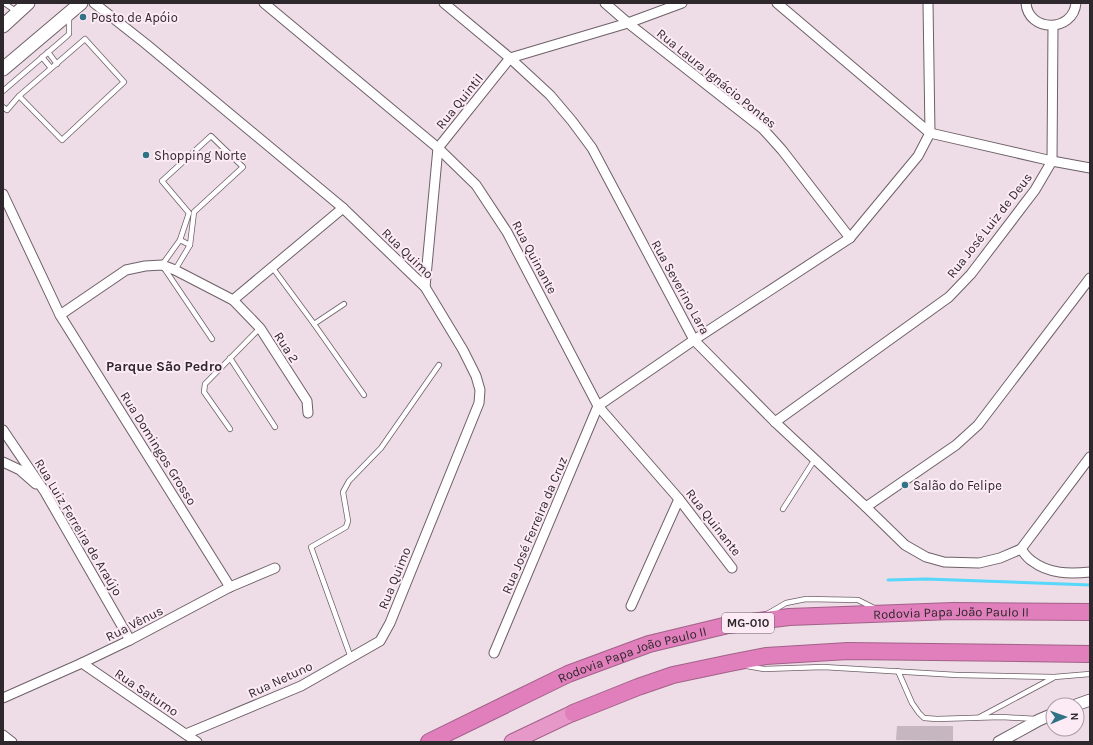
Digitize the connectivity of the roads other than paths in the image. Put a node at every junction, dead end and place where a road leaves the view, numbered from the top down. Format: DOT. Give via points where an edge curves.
graph roads {
  1 [pos="4,3"];
  2 [pos="28,3"];
  3 [pos="81,3"];
  4 [pos="94,3"];
  5 [pos="264,3"];
  6 [pos="444,3"];
  7 [pos="605,3"];
  8 [pos="682,3"];
  9 [pos="777,3"];
  10 [pos="928,3"];
  11 [pos="1026,3"];
  12 [pos="1076,3"];
  13 [pos="18,12"];
  14 [pos="69,13"];
  15 [pos="628,23"];
  16 [pos="3,26"];
  17 [pos="1053,26"];
  18 [pos="48,52"];
  19 [pos="42,57"];
  20 [pos="510,58"];
  21 [pos="57,64"];
  22 [pos="51,68"];
  23 [pos="3,69"];
  24 [pos="3,91"];
  25 [pos="20,96"];
  26 [pos="3,107"];
  27 [pos="930,133"];
  28 [pos="438,148"];
  29 [pos="1052,161"];
  30 [pos="1090,168"];
  31 [pos="3,194"];
  32 [pos="343,208"];
  33 [pos="850,238"];
  34 [pos="180,240"];
  35 [pos="190,245"];
  36 [pos="162,265"];
  37 [pos="272,267"];
  38 [pos="175,270"];
  39 [pos="1090,278"];
  40 [pos="425,287"];
  41 [pos="233,300"];
  42 [pos="344,304"];
  43 [pos="60,315"];
  44 [pos="314,324"];
  45 [pos="260,328"];
  46 [pos="212,339"];
  47 [pos="694,340"];
  48 [pos="230,358"];
  49 [pos="439,365"];
  50 [pos="364,395"];
  51 [pos="598,406"];
  52 [pos="308,413"];
  53 [pos="774,422"];
  54 [pos="275,427"];
  55 [pos="230,429"];
  56 [pos="3,430"];
  57 [pos="1090,457"];
  58 [pos="815,459"];
  59 [pos="3,462"];
  60 [pos="1090,471"];
  61 [pos="1076,475"];
  62 [pos="45,492"];
  63 [pos="680,499"];
  64 [pos="866,507"];
  65 [pos="783,509"];
  66 [pos="1021,549"];
  67 [pos="275,568"];
  68 [pos="732,568"];
  69 [pos="1090,572"];
  70 [pos="230,587"];
  71 [pos="631,606"];
  72 [pos="1090,612"];
  73 [pos="130,640"];
  74 [pos="380,641"];
  75 [pos="494,654"];
  76 [pos="1090,654"];
  77 [pos="351,658"];
  78 [pos="82,663"];
  79 [pos="730,663"];
  80 [pos="898,671"];
  81 [pos="1090,674"];
  82 [pos="1054,677"];
  83 [pos="3,698"];
  84 [pos="573,713"];
  85 [pos="1045,717"];
  86 [pos="979,718"];
  87 [pos="1039,720"];
  88 [pos="186,734"];
  89 [pos="3,735"];
  90 [pos="12,742"];
  91 [pos="197,742"];
  92 [pos="429,742"];
  93 [pos="512,742"];
  94 [pos="534,742"];
  95 [pos="999,742"];
  1 -- 13 [label="lane"];
  2 -- 13 [label="main road"];
  3 -- 14 [label="main road"];
  4 -- 32 [label="street, Rua Quimo"];
  5 -- 28 [label="street, Rua Quinante"];
  6 -- 20 [label="street, Rua Severino Lara"];
  7 -- 15 [label="street, Rua Laura Ignácio Pontes"];
  8 -- 15 [label="street"];
  9 -- 27 [label="street"];
  10 -- 27 [label="street"];
  11 -- 17 [label="street" via="1036,21"];
  12 -- 17 [label="street" via="1067,20"];
  13 -- 16 [label="main road"];
  14 -- 18 [label="lane" via="68,36"];
  14 -- 23 [label="main road"];
  15 -- 20 [label="street"];
  15 -- 33 [label="street, Rua Laura Ignácio Pontes" via="763,129"];
  17 -- 29 [label="street, Rua José Luiz de Deus"];
  18 -- 19 [label="lane"];
  18 -- 21 [label="lane"];
  19 -- 22 [label="lane"];
  19 -- 24 [label="lane"];
  20 -- 28 [label="street, Rua Quintil"];
  20 -- 47 [label="street, Rua Severino Lara" via="550,95 592,148"];
  21 -- 22 [label="lane"];
  21 -- 25 [label="lane" via="85,39 124,82 62,140"];
  22 -- 25 [label="lane"];
  25 -- 26 [label="lane" via="6,110"];
  27 -- 29 [label="street"];
  27 -- 33 [label="street" via="918,156"];
  28 -- 40 [label="street, Rua Quintil"];
  28 -- 51 [label="street, Rua Quinante" via="476,185 508,232"];
  29 -- 30 [label="street"];
  29 -- 53 [label="street, Rua José Luiz de Deus" via="1031,196 971,274 949,297"];
  31 -- 43 [label="street, Rua Domingos Grosso"];
  32 -- 37 [label="street"];
  32 -- 40 [label="street, Rua Quimo"];
  33 -- 47 [label="street"];
  34 -- 35 [label="lane"];
  34 -- 35 [label="lane" via="188,213 162,181 211,136 243,167 194,212"];
  34 -- 36 [label="lane"];
  35 -- 38 [label="lane"];
  36 -- 38 [label="street, Rua 2"];
  36 -- 43 [label="street" via="126,270"];
  36 -- 46 [label="lane"];
  37 -- 41 [label="street"];
  37 -- 44 [label="lane"];
  38 -- 41 [label="street, Rua 2"];
  39 -- 64 [label="street" via="978,425 956,445"];
  40 -- 74 [label="street, Rua Quimo" via="476,376 480,390 479,403"];
  41 -- 45 [label="street, Rua 2"];
  42 -- 44 [label="lane"];
  43 -- 70 [label="street, Rua Domingos Grosso"];
  44 -- 50 [label="lane"];
  45 -- 48 [label="lane"];
  45 -- 52 [label="street, Rua 2" via="307,401"];
  47 -- 51 [label="street"];
  47 -- 53 [label="street, Rua Severino Lara"];
  48 -- 54 [label="lane"];
  48 -- 55 [label="lane" via="205,384 204,392"];
  49 -- 77 [label="lane" via="381,448 349,481 343,492 348,522 346,527 311,547"];
  51 -- 63 [label="street, Rua Quinante"];
  51 -- 75 [label="street, Rua José Ferreira da Cruz"];
  53 -- 58 [label="street, Rua Severino Lara"];
  56 -- 62 [label="street, Rua Luiz Ferreira de Araújo"];
  57 -- 61 [label="street"];
  58 -- 64 [label="street, Rua Severino Lara"];
  58 -- 65 [label="lane"];
  59 -- 62 [label="street" via="20,470"];
  60 -- 61 [label="street"];
  61 -- 66 [label="street"];
  62 -- 73 [label="street, Rua Luiz Ferreira de Araújo"];
  63 -- 68 [label="street, Rua Quinante"];
  63 -- 71 [label="street"];
  64 -- 66 [label="street, Rua Severino Lara" via="905,545 926,557 944,562 979,563"];
  66 -- 69 [label="street" via="1031,561 1049,571"];
  67 -- 70 [label="street, Rua Vênus"];
  70 -- 73 [label="street, Rua Vênus"];
  72 -- 92 [label="highway, Rodovia Papa João Paulo II / MG-010" via="953,611 789,618 728,625 649,644 568,674"];
  73 -- 78 [label="street, Rua Vênus"];
  74 -- 77 [label="street, Rua Netuno"];
  76 -- 79 [label="highway" via="848,651 766,656"];
  77 -- 88 [label="street, Rua Netuno" via="301,686"];
  78 -- 83 [label="street, Rua Vênus"];
  78 -- 88 [label="street, Rua Saturno"];
  79 -- 80 [label="lane" via="764,669 823,667"];
  79 -- 84 [label="highway" via="673,675"];
  80 -- 82 [label="lane"];
  80 -- 86 [label="lane" via="912,703 924,718"];
  81 -- 82 [label="lane"];
  82 -- 86 [label="lane"];
  84 -- 93 [label="highway"];
  84 -- 94 [label="highway" via="548,735"];
  85 -- 87 [label="street"];
  86 -- 87 [label="lane"];
  87 -- 95 [label="street"];
  88 -- 91 [label="street, Rua Saturno"];
  89 -- 90 [label="street"];
}
